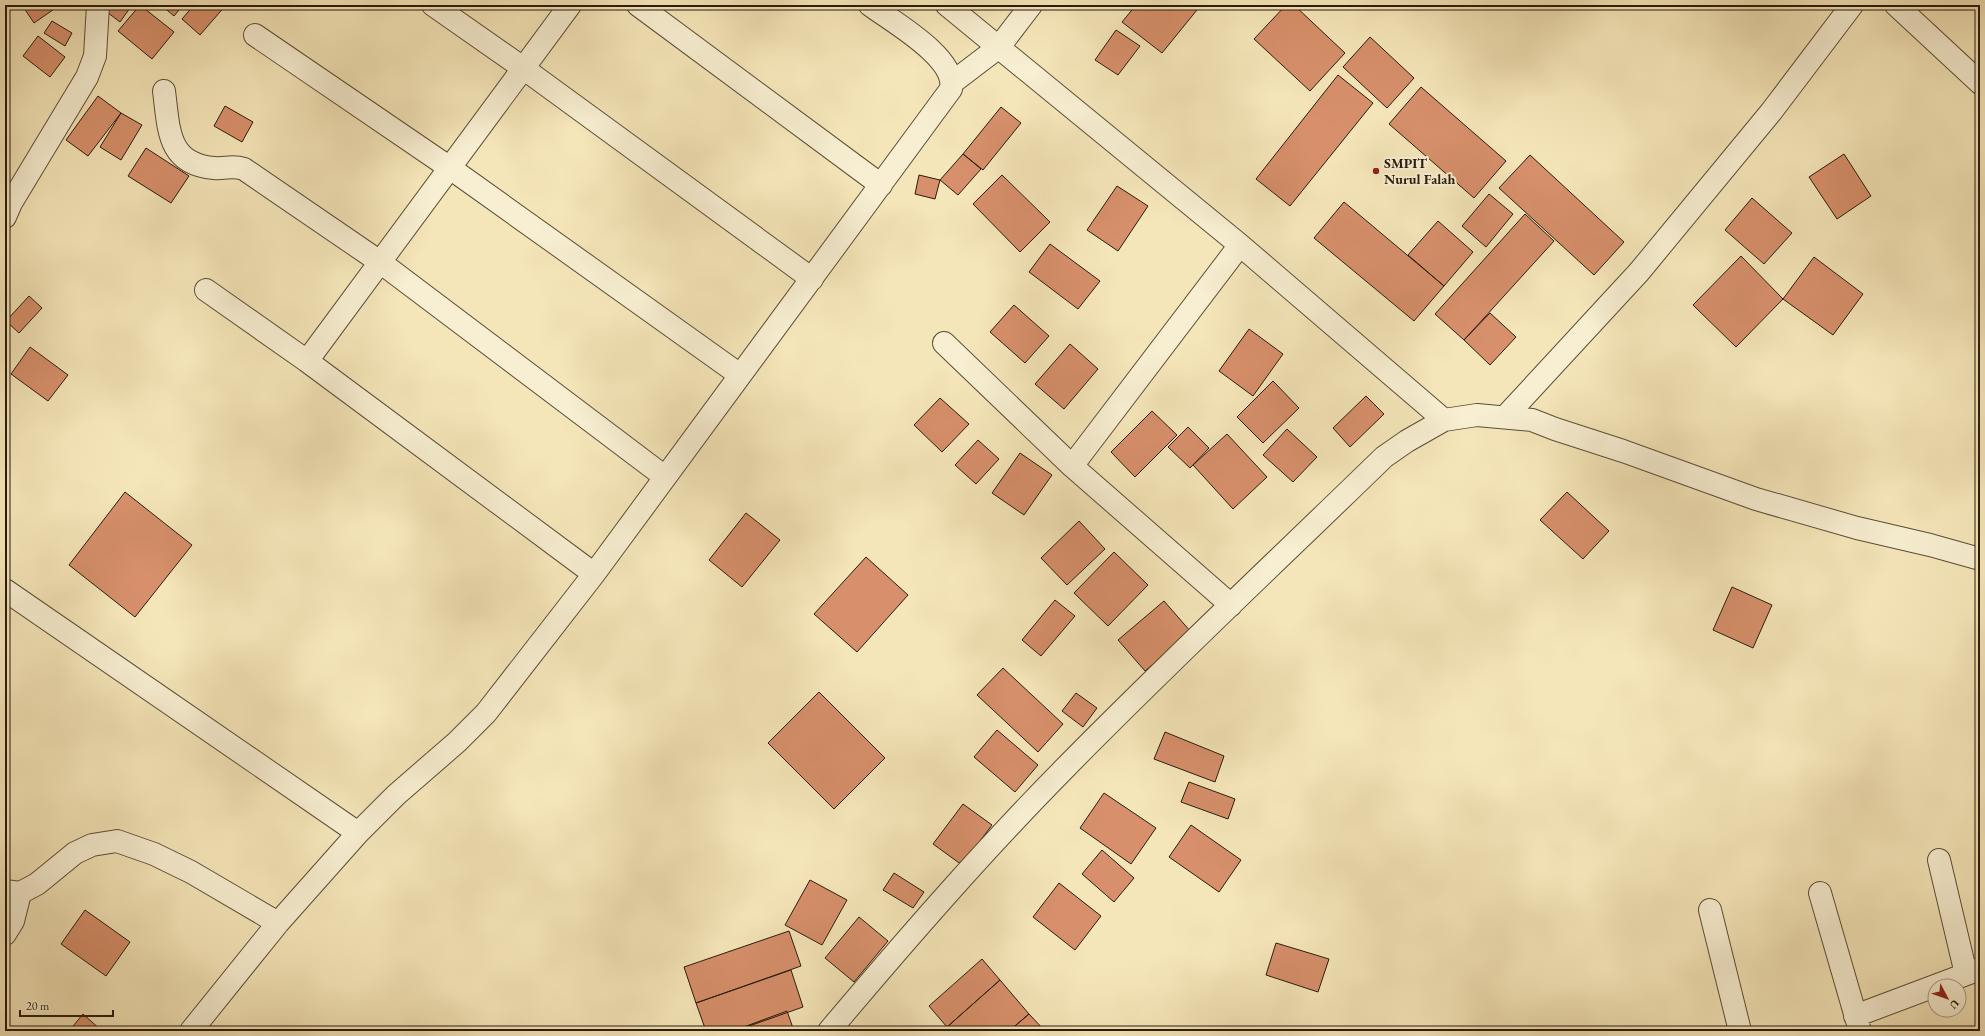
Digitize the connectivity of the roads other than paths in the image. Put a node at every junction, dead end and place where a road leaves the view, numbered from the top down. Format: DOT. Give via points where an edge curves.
graph roads {
  1 [pos="98,5"];
  2 [pos="433,5"];
  3 [pos="570,5"];
  4 [pos="638,5"];
  5 [pos="870,5"];
  6 [pos="947,5"];
  7 [pos="1031,5"];
  8 [pos="1852,5"];
  9 [pos="1896,5"];
  10 [pos="255,35"];
  11 [pos="999,47"];
  12 [pos="524,68"];
  13 [pos="953,82"];
  14 [pos="1980,83"];
  15 [pos="164,91"];
  16 [pos="450,168"];
  17 [pos="881,185"];
  18 [pos="5,217"];
  19 [pos="1240,244"];
  20 [pos="380,262"];
  21 [pos="812,279"];
  22 [pos="206,290"];
  23 [pos="944,343"];
  24 [pos="307,361"];
  25 [pos="740,375"];
  26 [pos="1506,416"];
  27 [pos="1444,420"];
  28 [pos="1072,466"];
  29 [pos="665,477"];
  30 [pos="1980,559"];
  31 [pos="594,574"];
  32 [pos="5,590"];
  33 [pos="1231,605"];
  34 [pos="358,834"];
  35 [pos="1938,860"];
  36 [pos="12,892"];
  37 [pos="1820,893"];
  38 [pos="1710,910"];
  39 [pos="278,923"];
  40 [pos="5,934"];
  41 [pos="1973,972"];
  42 [pos="1857,1024"];
  43 [pos="191,1031"];
  44 [pos="829,1031"];
  45 [pos="1740,1031"];
  1 -- 18 [label="street" via="95,56 88,77"];
  2 -- 12 [label="street"];
  3 -- 12 [label="street"];
  4 -- 17 [label="street"];
  5 -- 13 [label="street" via="925,46 944,64"];
  6 -- 11 [label="street"];
  7 -- 11 [label="street"];
  8 -- 26 [label="street" via="1771,112 1659,248"];
  9 -- 14 [label="street"];
  10 -- 16 [label="street"];
  11 -- 13 [label="street"];
  11 -- 19 [label="street"];
  12 -- 16 [label="street"];
  12 -- 21 [label="street"];
  13 -- 17 [label="street" via="951,89"];
  15 -- 20 [label="street" via="172,141 183,157 194,165 216,169 235,166 244,169"];
  16 -- 20 [label="street"];
  16 -- 25 [label="street"];
  17 -- 21 [label="street"];
  19 -- 27 [label="street"];
  19 -- 28 [label="street"];
  20 -- 24 [label="street"];
  20 -- 29 [label="street"];
  21 -- 25 [label="street"];
  22 -- 24 [label="street"];
  23 -- 28 [label="street"];
  24 -- 31 [label="street"];
  25 -- 29 [label="street"];
  26 -- 27 [label="street" via="1477,415"];
  26 -- 30 [label="street" via="1532,420 1756,499"];
  27 -- 33 [label="street" via="1417,434 1384,457"];
  28 -- 33 [label="street"];
  29 -- 31 [label="street"];
  31 -- 34 [label="street" via="486,713 396,795"];
  32 -- 34 [label="street"];
  33 -- 44 [label="street" via="1064,770 917,928"];
  34 -- 39 [label="street"];
  35 -- 41 [label="street"];
  36 -- 39 [label="street" via="37,884 75,853 92,845 117,841 154,854 191,872"];
  36 -- 40 [label="street" via="13,921"];
  37 -- 42 [label="street"];
  38 -- 45 [label="street"];
  39 -- 43 [label="street"];
  41 -- 42 [label="street"];
}
